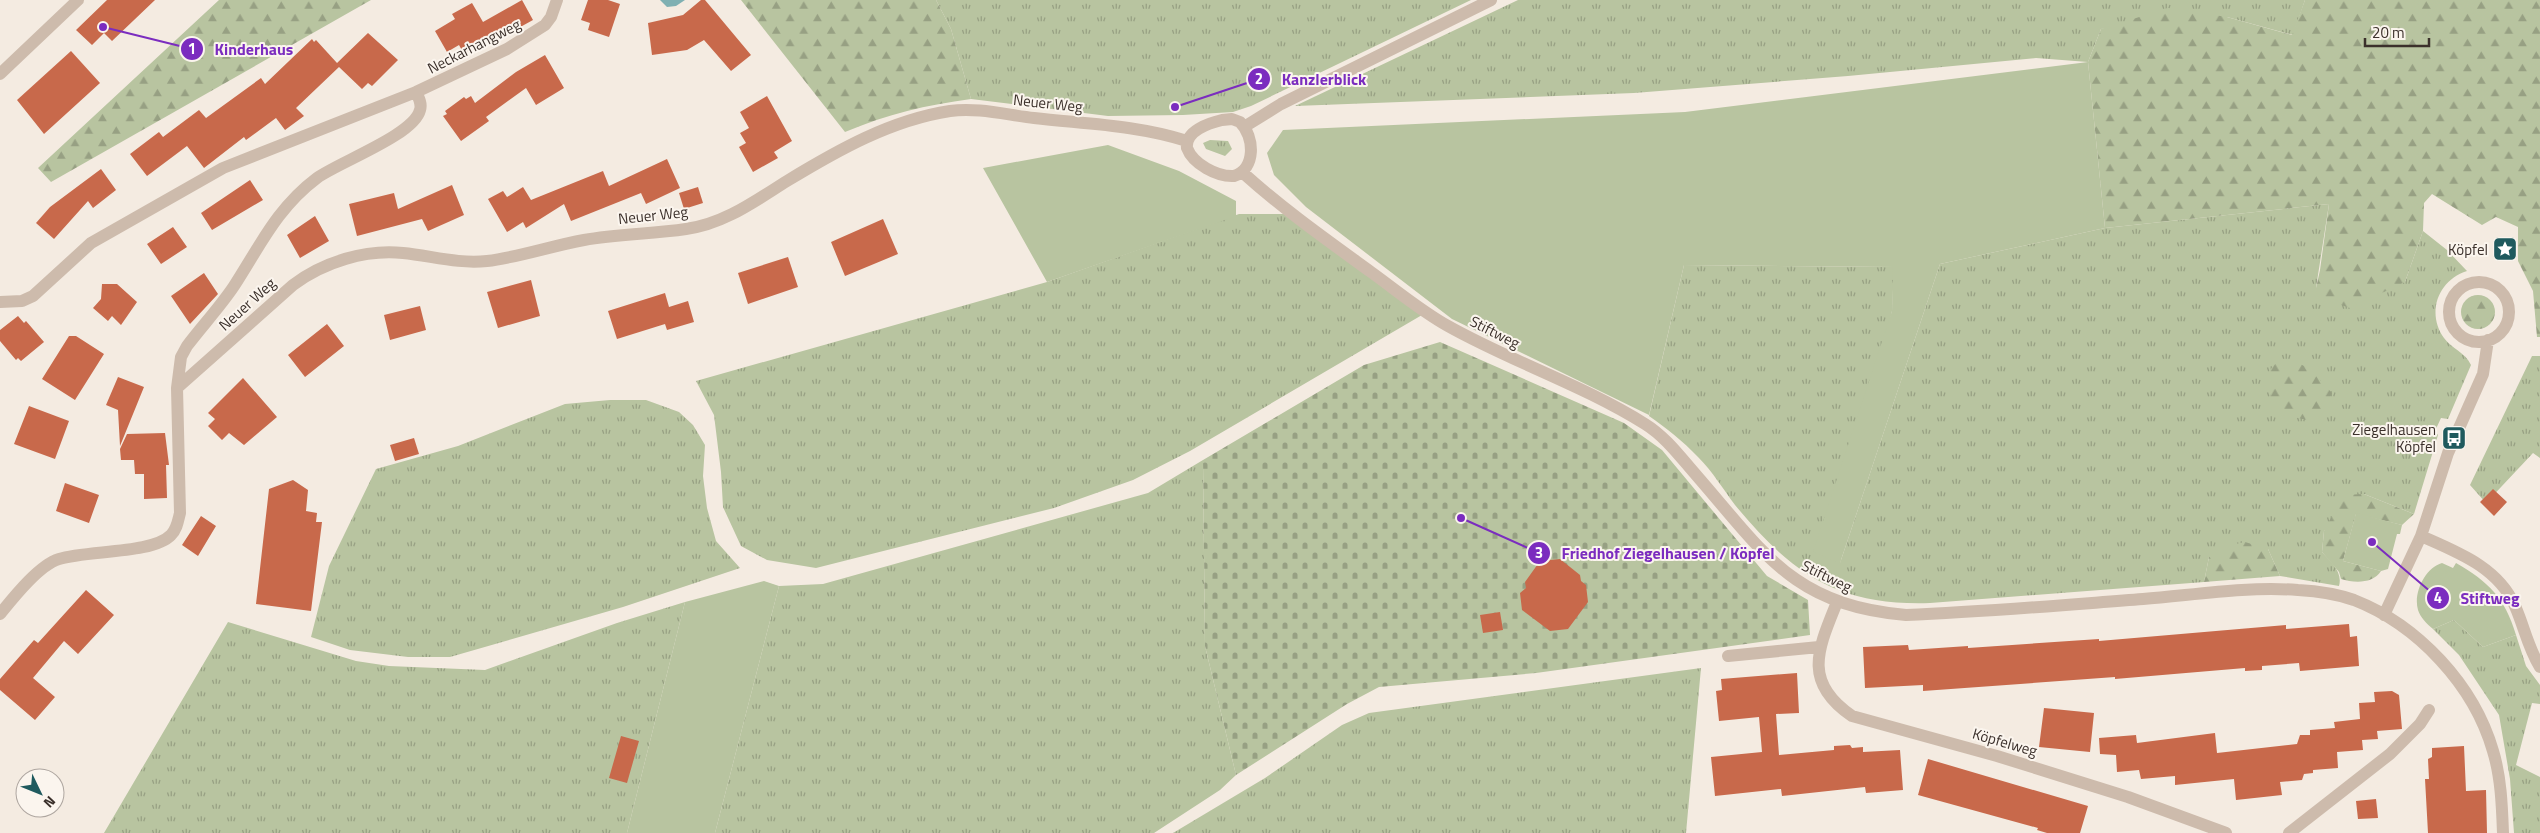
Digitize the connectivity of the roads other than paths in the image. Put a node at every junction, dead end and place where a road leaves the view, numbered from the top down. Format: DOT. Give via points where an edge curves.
graph roads {
  1 [pos="78,0"];
  2 [pos="557,0"];
  3 [pos="1492,0"];
  4 [pos="0,74"];
  5 [pos="416,92"];
  6 [pos="1244,127"];
  7 [pos="1187,141"];
  8 [pos="1242,172"];
  9 [pos="0,302"];
  10 [pos="2488,340"];
  11 [pos="177,388"];
  12 [pos="2421,536"];
  13 [pos="1837,602"];
  14 [pos="0,614"];
  15 [pos="2384,615"];
  16 [pos="1819,647"];
  17 [pos="1728,656"];
  18 [pos="2540,667"];
  19 [pos="2428,710"];
  20 [pos="2226,833"];
  21 [pos="2289,833"];
  22 [pos="2503,833"];
  1 -- 4 [label="street"];
  2 -- 5 [label="street, Neckarhangweg" via="551,17 538,32 461,73"];
  3 -- 6 [label="street" via="1281,104"];
  5 -- 9 [label="street" via="223,168 91,243 34,296 22,301"];
  5 -- 11 [label="street, Neuer Weg" via="421,104 420,112 409,126 317,178 283,210 264,234 233,286 187,346 181,357"];
  6 -- 7 [label="street" via="1232,119 1214,122 1195,132"];
  6 -- 8 [label="street" via="1250,141 1251,157"];
  7 -- 8 [label="street" via="1190,154 1207,168 1230,176"];
  7 -- 11 [label="street, Neuer Weg" via="1126,126 953,110 930,115 894,125 848,146 732,215 705,226 584,240 487,261 454,261 402,252 358,256 335,262 293,285"];
  8 -- 13 [label="street, Stiftweg" via="1289,212 1438,320 1646,425 1672,447 1778,567 1800,583"];
  10 -- 10 [label="street" via="2463,338 2450,319 2454,297 2461,288 2472,283 2494,287 2508,305 2504,328"];
  10 -- 12 [label="street" via="2483,374 2448,453"];
  11 -- 14 [label="street" via="180,514 174,531 165,540 154,544 54,561 28,583"];
  12 -- 15 [label="street"];
  12 -- 18 [label="street" via="2471,560 2495,578 2514,604"];
  13 -- 15 [label="street, Stiftweg" via="1906,615 2272,588 2340,596"];
  13 -- 16 [label="street, Köpfelweg"];
  15 -- 22 [label="street, Stiftweg" via="2435,655 2463,686 2476,708 2487,731 2498,769"];
  16 -- 17 [label="street"];
  16 -- 20 [label="street, Köpfelweg" via="1818,676 1827,694 1852,716 1997,756 2128,797"];
  19 -- 21 [label="street" via="2420,724 2390,754"];
}
